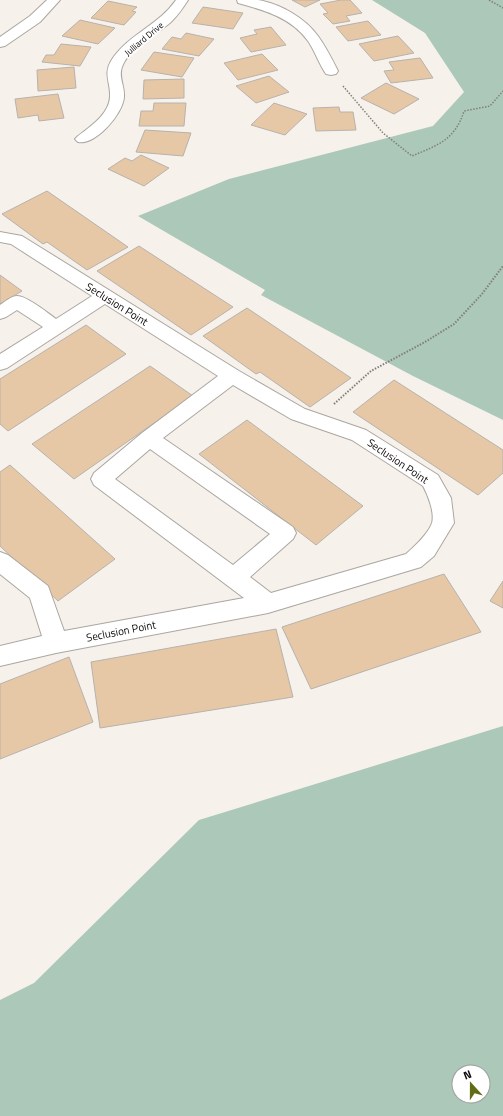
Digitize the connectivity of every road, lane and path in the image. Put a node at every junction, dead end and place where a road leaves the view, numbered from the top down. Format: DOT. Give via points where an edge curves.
graph roads {
  1 [pos="54,0"];
  2 [pos="182,0"];
  3 [pos="243,0"];
  4 [pos="489,0"];
  5 [pos="503,8"];
  6 [pos="0,43"];
  7 [pos="331,71"];
  8 [pos="343,86"];
  9 [pos="503,91"];
  10 [pos="83,139"];
  11 [pos="0,237"];
  12 [pos="503,266"];
  13 [pos="105,296"];
  14 [pos="0,313"];
  15 [pos="56,327"];
  16 [pos="0,363"];
  17 [pos="232,376"];
  18 [pos="316,420"];
  19 [pos="149,438"];
  20 [pos="0,561"];
  21 [pos="234,578"];
  22 [pos="268,603"];
  23 [pos="56,643"];
  24 [pos="0,656"];
  1 -- 6 [label="street" via="35,19"];
  2 -- 10 [label="street, Julliard Drive" via="169,18 119,60 114,71 116,97 112,110 104,122"];
  3 -- 7 [label="street" via="280,12 305,28 314,39"];
  4 -- 5 [label="path"];
  8 -- 9 [label="path" via="378,129 412,156 444,143 461,125 464,110 490,106"];
  11 -- 13 [label="street, Seclusion Point" via="16,240"];
  12 -- 18 [label="path" via="482,294 454,324 371,371"];
  13 -- 15 [label="street"];
  13 -- 17 [label="street, Seclusion Point"];
  14 -- 15 [label="street" via="17,302"];
  15 -- 16 [label="street"];
  17 -- 18 [label="street, Seclusion Point" via="298,414"];
  17 -- 19 [label="street"];
  18 -- 22 [label="street, Seclusion Point" via="359,435 431,480 440,498 443,523 426,550 413,561"];
  19 -- 21 [label="street" via="101,479"];
  19 -- 21 [label="street" via="285,533"];
  20 -- 23 [label="street" via="40,593"];
  21 -- 22 [label="street"];
  22 -- 23 [label="street, Seclusion Point"];
  23 -- 24 [label="street, Seclusion Point"];
}
